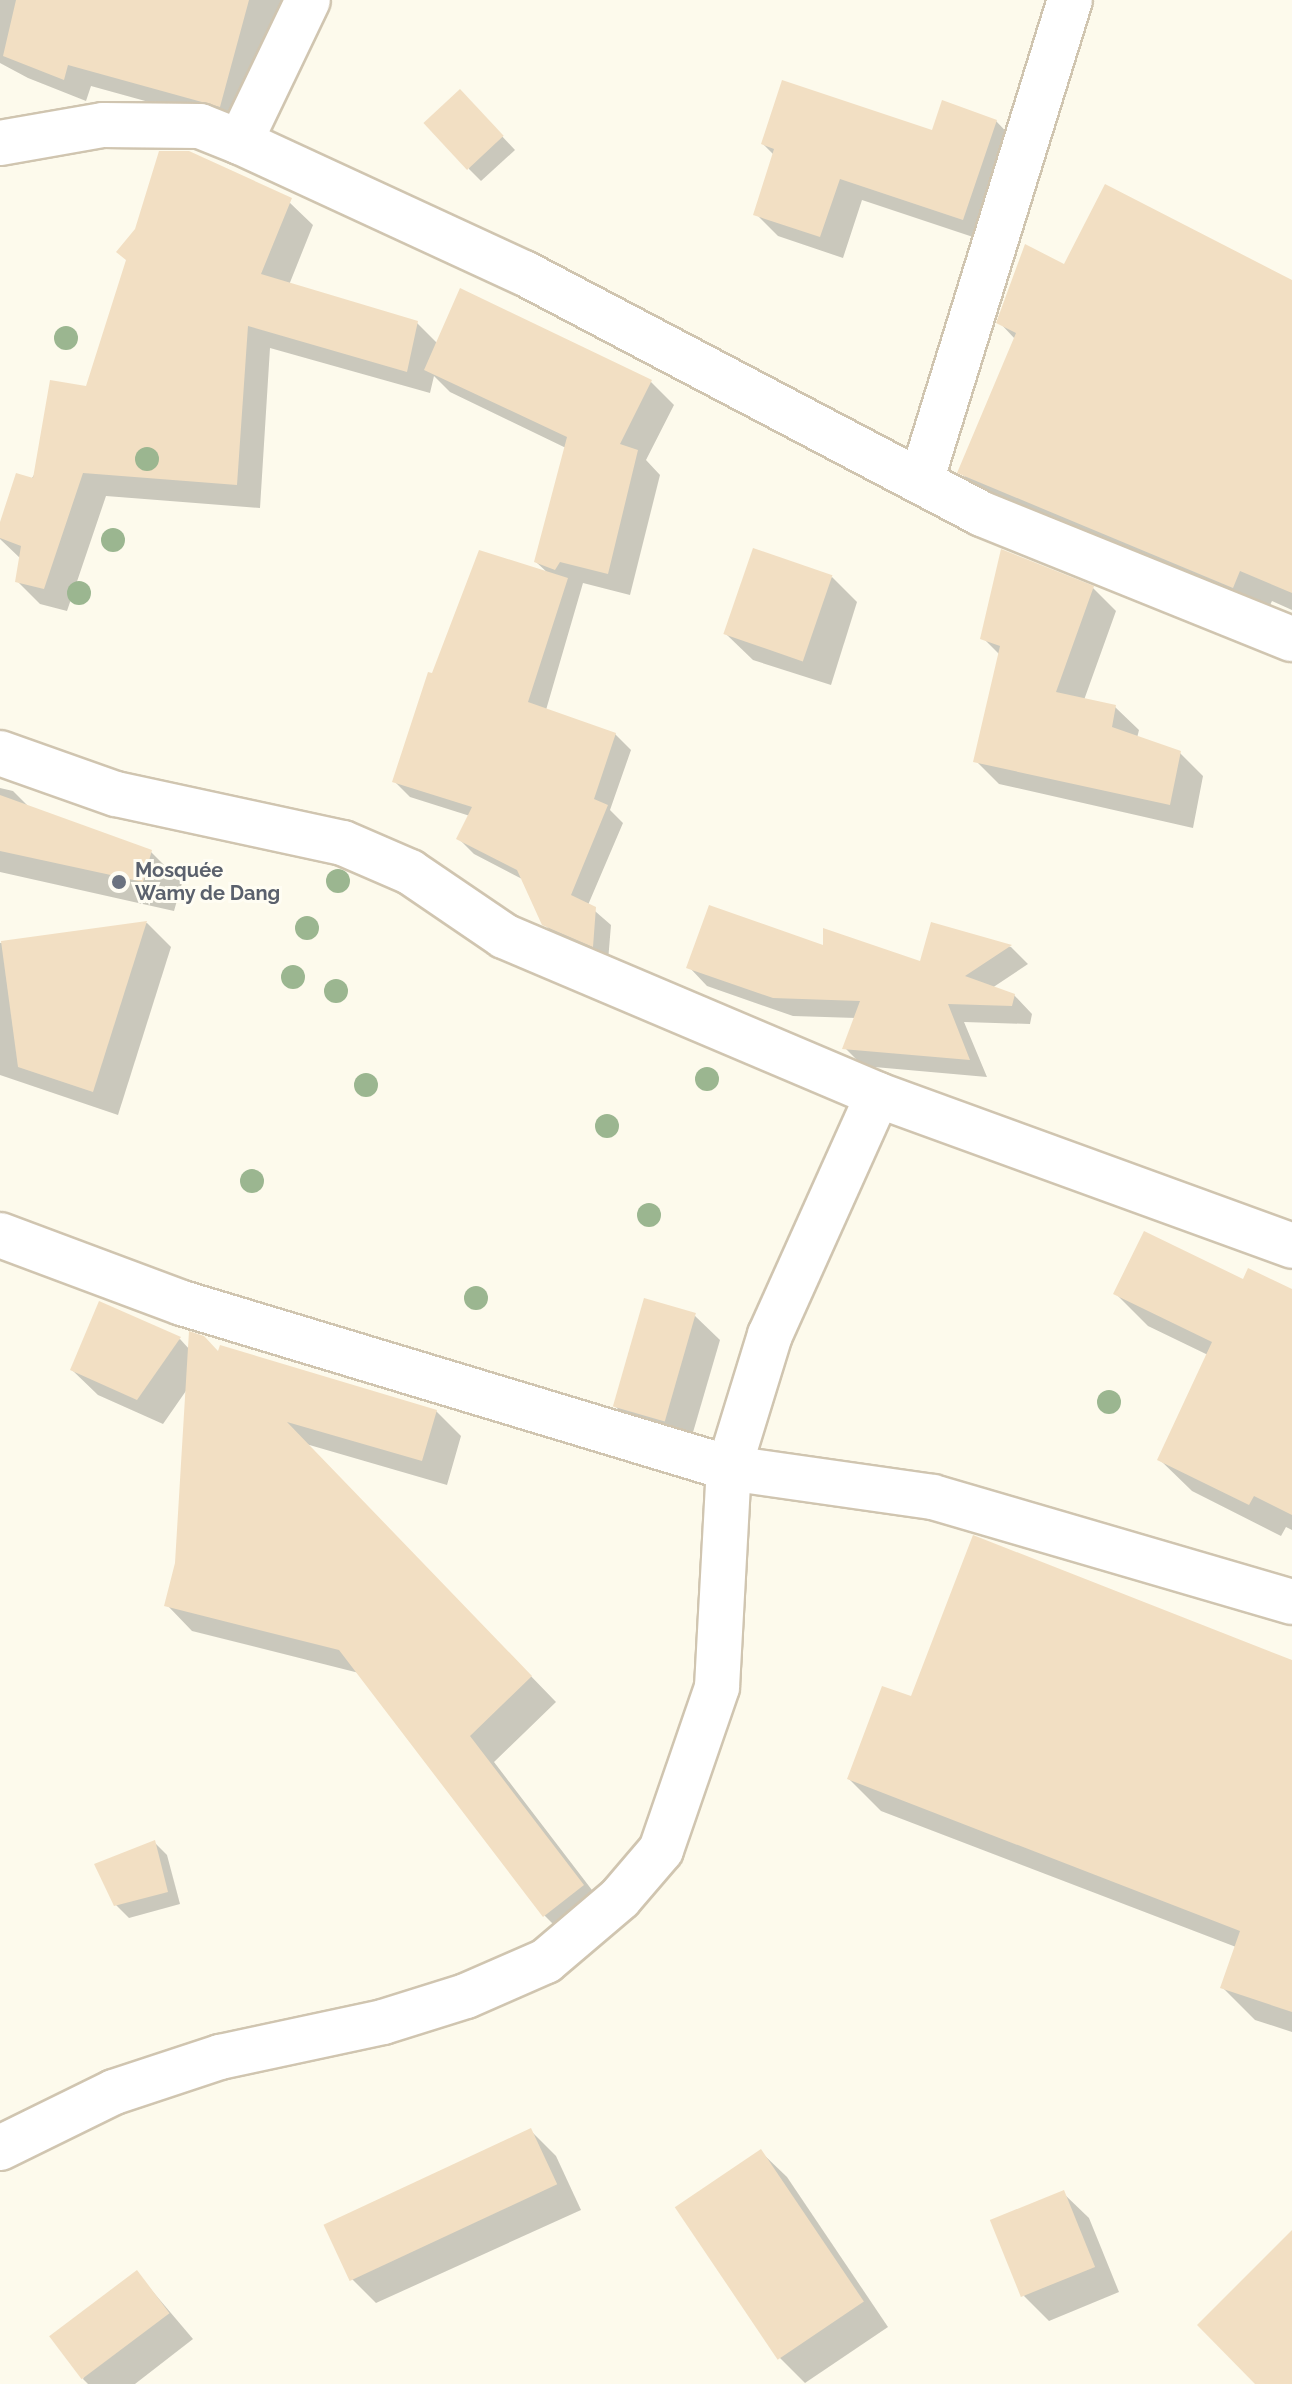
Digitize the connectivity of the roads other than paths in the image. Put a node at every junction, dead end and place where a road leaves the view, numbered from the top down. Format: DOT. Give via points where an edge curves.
graph roads {
  1 [pos="308,0"];
  2 [pos="1070,0"];
  3 [pos="240,142"];
  4 [pos="0,143"];
  5 [pos="922,478"];
  6 [pos="1292,639"];
  7 [pos="0,753"];
  8 [pos="878,1095"];
  9 [pos="0,1235"];
  10 [pos="1292,1246"];
  11 [pos="729,1468"];
  12 [pos="1292,1602"];
  13 [pos="0,2148"];
  1 -- 3 [label="street"];
  2 -- 5 [label="street"];
  3 -- 4 [label="street" via="200,126 103,125"];
  3 -- 5 [label="street" via="524,273"];
  5 -- 6 [label="street" via="982,514"];
  7 -- 8 [label="street" via="116,794 343,843 410,872 504,936"];
  8 -- 10 [label="street"];
  8 -- 11 [label="street" via="770,1335"];
  9 -- 11 [label="street" via="182,1303"];
  11 -- 12 [label="street" via="933,1497"];
  11 -- 13 [label="street" via="717,1687 661,1850 620,1898 546,1961 466,1996 383,2022 220,2057 129,2087"];
}
